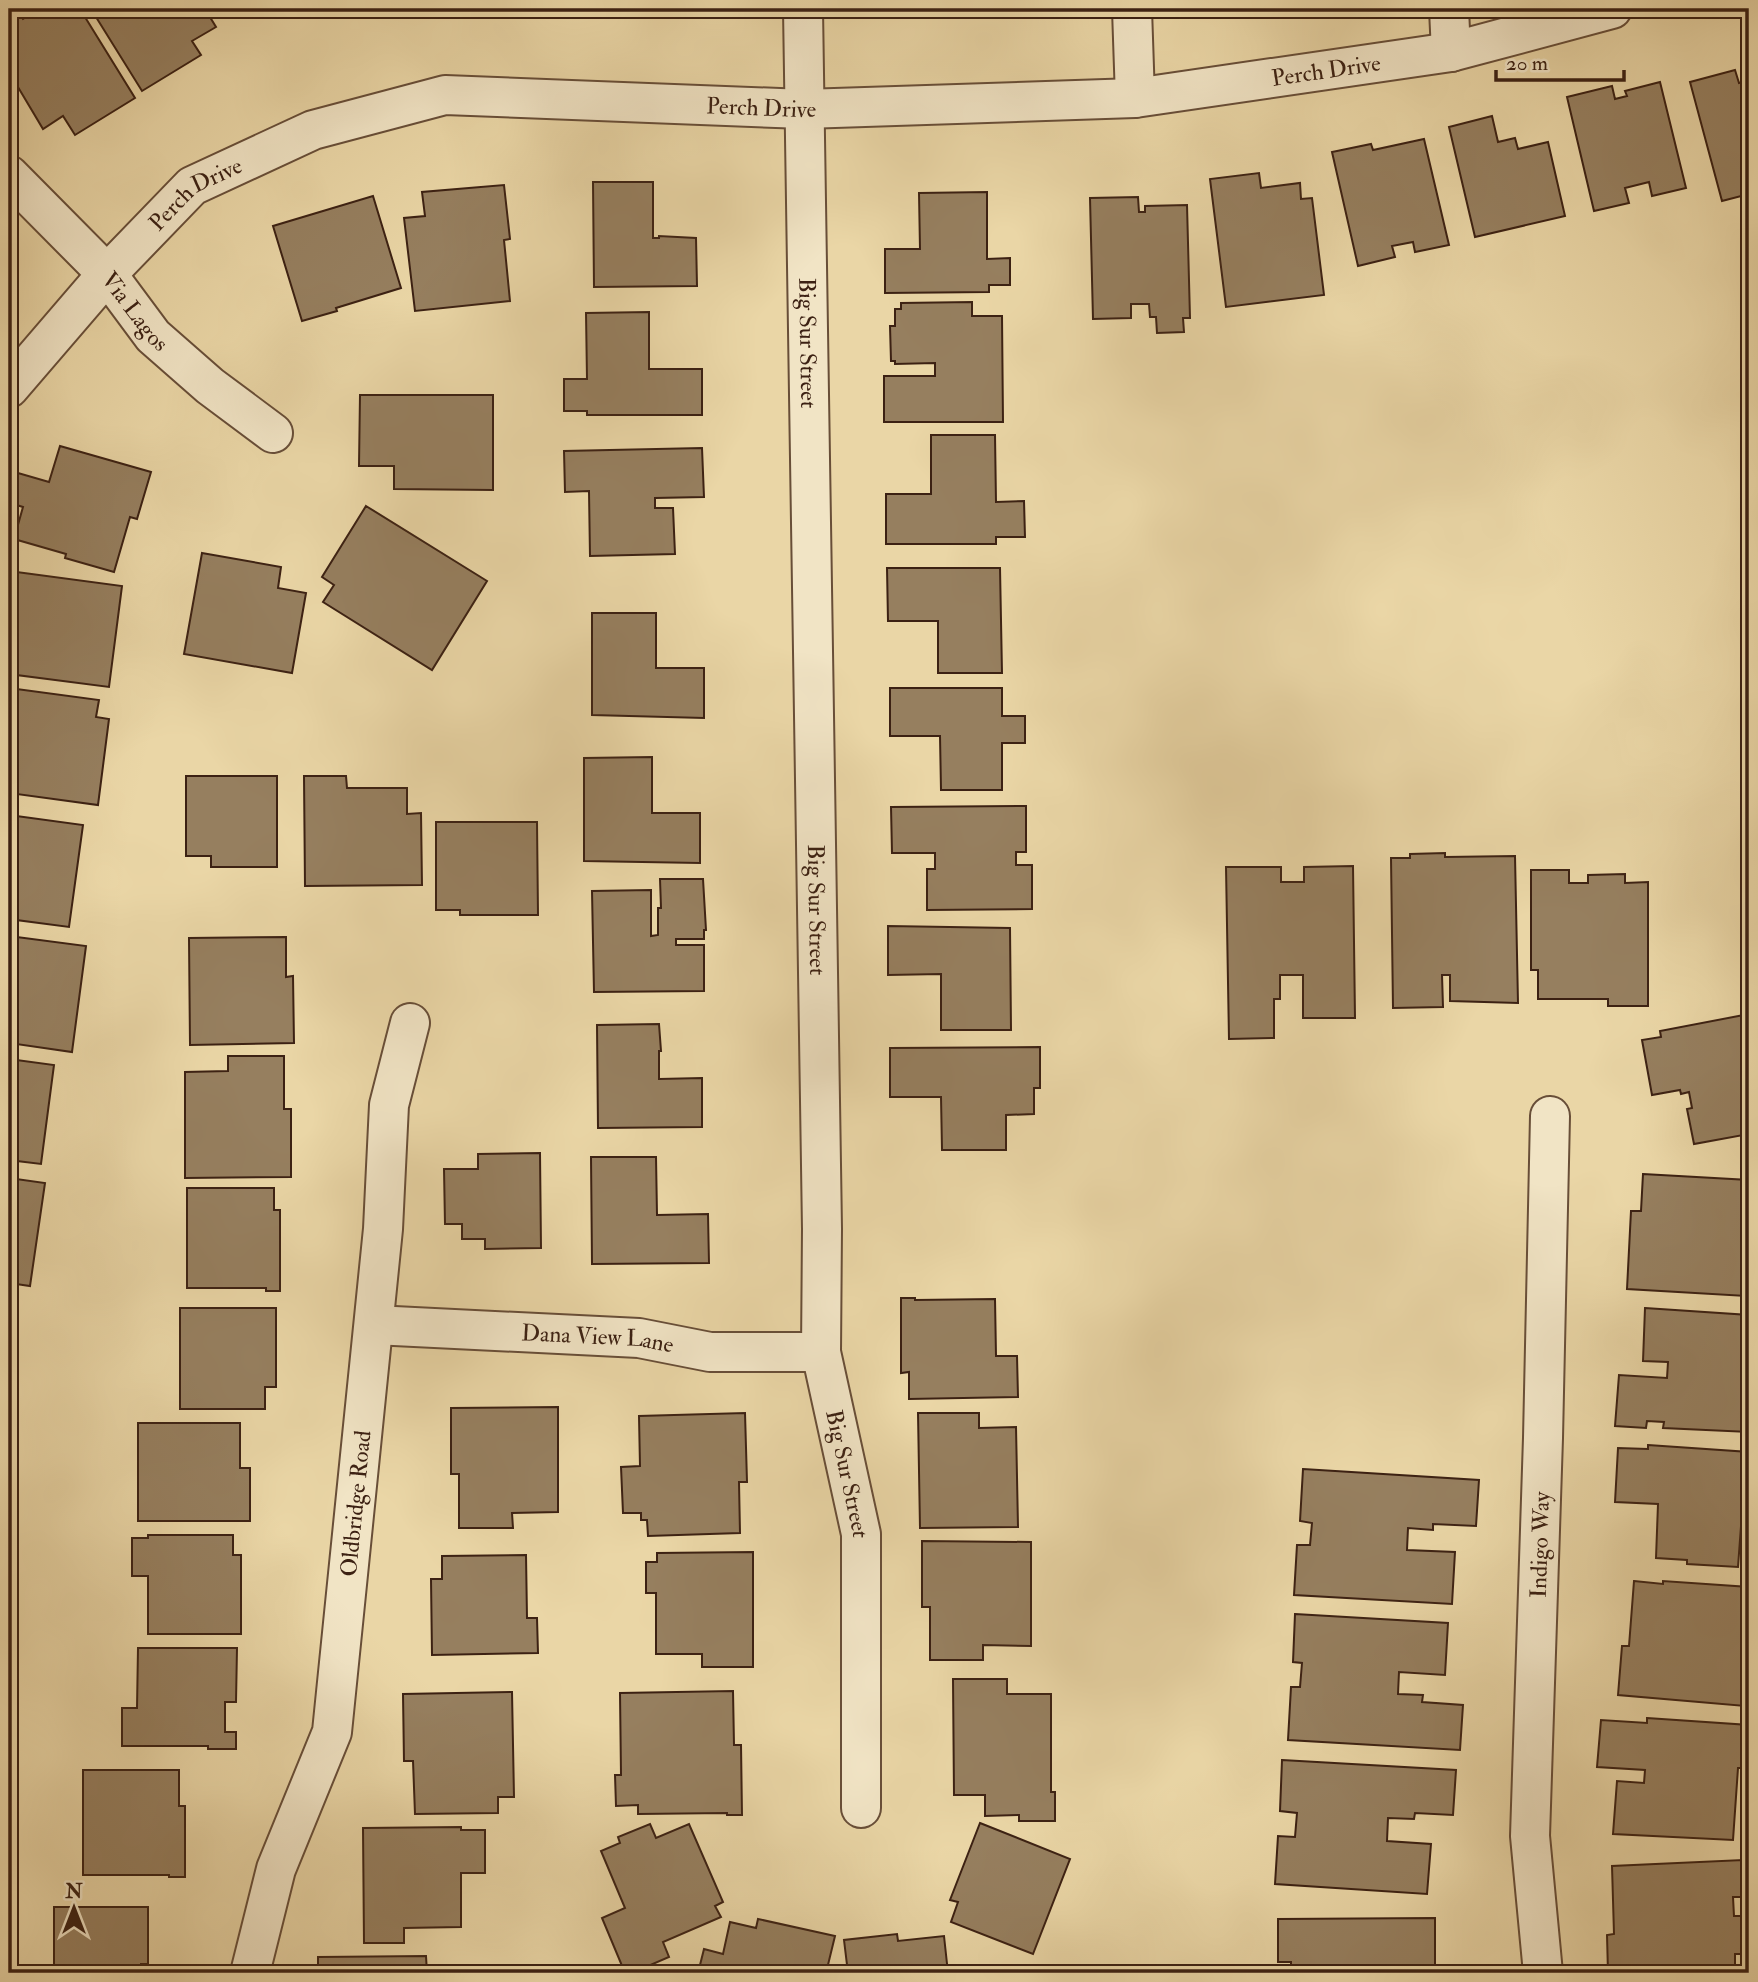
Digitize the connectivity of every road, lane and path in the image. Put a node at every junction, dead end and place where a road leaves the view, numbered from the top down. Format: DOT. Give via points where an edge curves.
graph roads {
  1 [pos="803,9"];
  2 [pos="1132,9"];
  3 [pos="1449,9"];
  4 [pos="1612,9"];
  5 [pos="1451,52"];
  6 [pos="1135,98"];
  7 [pos="804,109"];
  8 [pos="9,175"];
  9 [pos="107,274"];
  10 [pos="9,388"];
  11 [pos="273,433"];
  12 [pos="410,1023"];
  13 [pos="1550,1116"];
  14 [pos="374,1325"];
  15 [pos="821,1352"];
  16 [pos="862,1808"];
  17 [pos="250,1973"];
  18 [pos="1543,1973"];
  1 -- 7 [label="street, Big Sur Street"];
  2 -- 6 [label="street"];
  3 -- 5 [label="street"];
  4 -- 5 [label="street, Perch Drive"];
  5 -- 6 [label="street, Perch Drive"];
  6 -- 7 [label="street, Perch Drive"];
  7 -- 9 [label="street, Perch Drive" via="445,95 313,130 192,186"];
  7 -- 15 [label="street, Big Sur Street"];
  8 -- 9 [label="street, Via Lagos"];
  9 -- 10 [label="street, Perch Drive"];
  9 -- 11 [label="street, Via Lagos" via="153,336"];
  12 -- 14 [label="street, Oldbridge Road" via="389,1105"];
  13 -- 18 [label="street, Indigo Way" via="1530,1836"];
  14 -- 15 [label="street, Dana View Lane" via="639,1338 710,1352"];
  14 -- 17 [label="street, Oldbridge Road" via="332,1732 276,1868"];
  15 -- 16 [label="street, Big Sur Street" via="862,1534"];
}
